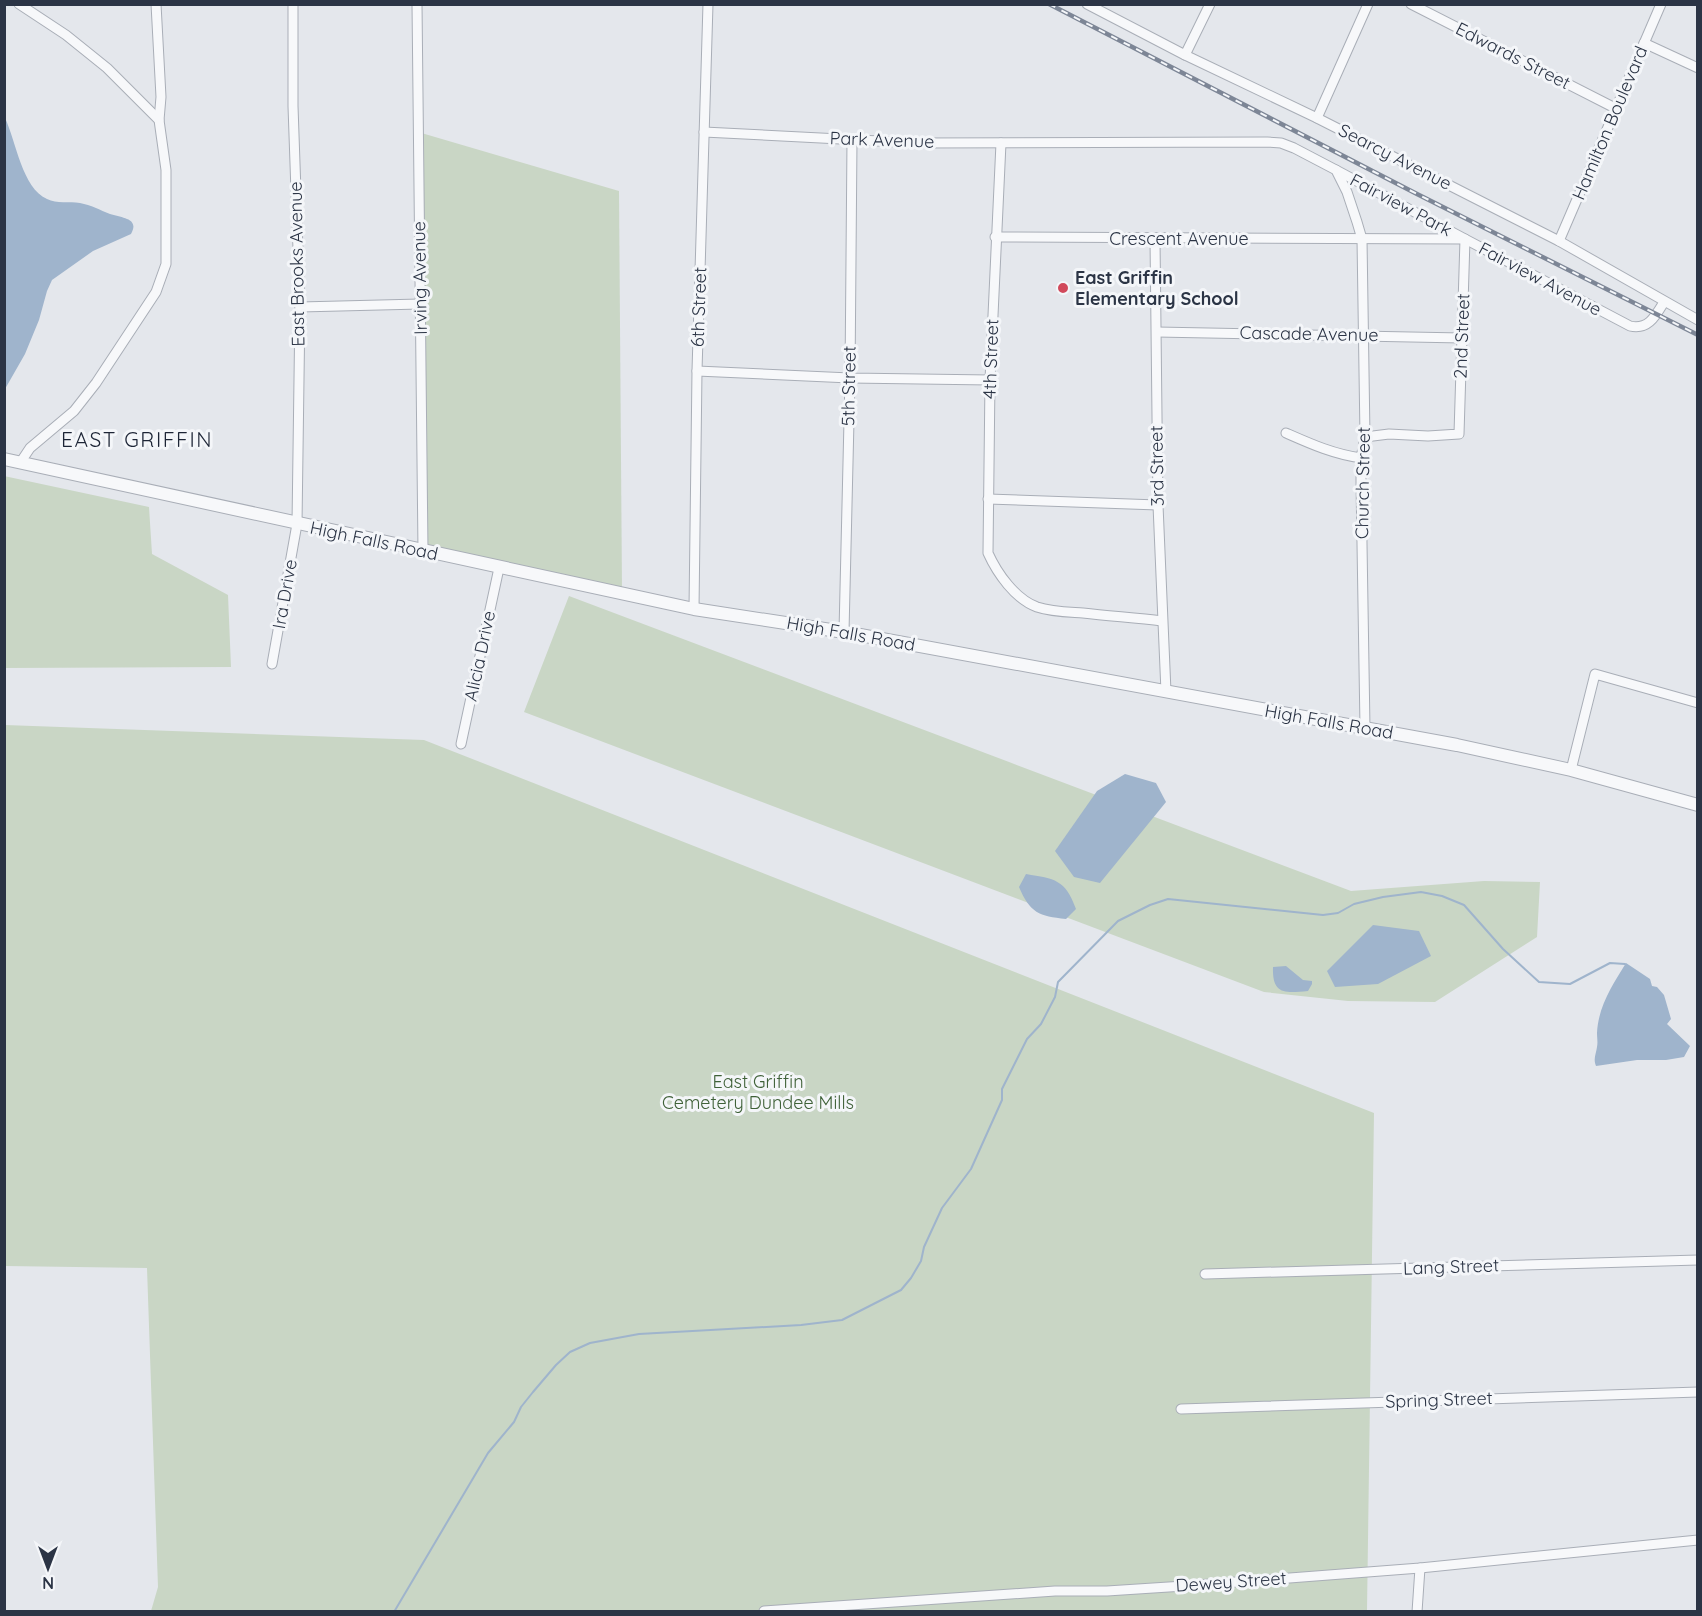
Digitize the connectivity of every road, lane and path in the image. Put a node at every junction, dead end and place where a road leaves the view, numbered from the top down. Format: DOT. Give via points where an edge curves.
graph roads {
  1 [pos="20,4"];
  2 [pos="156,4"];
  3 [pos="293,4"];
  4 [pos="417,4"];
  5 [pos="708,4"];
  6 [pos="1088,4"];
  7 [pos="1210,4"];
  8 [pos="1368,4"];
  9 [pos="1411,4"];
  10 [pos="1662,4"];
  11 [pos="1644,43"];
  12 [pos="1185,56"];
  13 [pos="1698,68"];
  14 [pos="1615,108"];
  15 [pos="1317,118"];
  16 [pos="159,120"];
  17 [pos="704,132"];
  18 [pos="852,140"];
  19 [pos="1001,143"];
  20 [pos="1336,170"];
  21 [pos="995,237"];
  22 [pos="1155,239"];
  23 [pos="1362,239"];
  24 [pos="1465,239"];
  25 [pos="1559,241"];
  26 [pos="1664,302"];
  27 [pos="420,304"];
  28 [pos="300,307"];
  29 [pos="1698,320"];
  30 [pos="1157,332"];
  31 [pos="1364,334"];
  32 [pos="1462,338"];
  33 [pos="697,371"];
  34 [pos="850,378"];
  35 [pos="990,380"];
  36 [pos="1286,433"];
  37 [pos="1365,437"];
  38 [pos="1361,458"];
  39 [pos="4,459"];
  40 [pos="20,463"];
  41 [pos="988,499"];
  42 [pos="1158,505"];
  43 [pos="297,524"];
  44 [pos="423,552"];
  45 [pos="499,568"];
  46 [pos="694,609"];
  47 [pos="1162,621"];
  48 [pos="844,632"];
  49 [pos="272,664"];
  50 [pos="1166,692"];
  51 [pos="1698,703"];
  52 [pos="1365,728"];
  53 [pos="461,744"];
  54 [pos="1571,770"];
  55 [pos="1698,804"];
  56 [pos="1698,1260"];
  57 [pos="1205,1274"];
  58 [pos="1698,1392"];
  59 [pos="1181,1409"];
  60 [pos="1698,1540"];
  61 [pos="1420,1569"];
  62 [pos="764,1611"];
  63 [pos="1417,1611"];
  1 -- 16 [label="street" via="91,55"];
  2 -- 16 [label="street"];
  3 -- 28 [label="street, East Brooks Avenue"];
  4 -- 27 [label="street, Irving Avenue"];
  5 -- 17 [label="street, 6th Street"];
  6 -- 12 [label="street, Searcy Avenue"];
  7 -- 12 [label="street"];
  8 -- 15 [label="street"];
  9 -- 14 [label="street, Edwards Street"];
  10 -- 11 [label="street, Hamilton Boulevard"];
  11 -- 13 [label="street"];
  11 -- 14 [label="street, Hamilton Boulevard"];
  12 -- 15 [label="street, Searcy Avenue"];
  14 -- 25 [label="street, Hamilton Boulevard"];
  15 -- 25 [label="street, Searcy Avenue"];
  16 -- 40 [label="street" via="166,170 166,264 162,278 96,383 74,411 30,448"];
  17 -- 18 [label="street, Park Avenue"];
  17 -- 33 [label="street, 6th Street"];
  18 -- 19 [label="street, Park Avenue"];
  18 -- 34 [label="street, 5th Street"];
  19 -- 20 [label="street, Park Avenue" via="1281,143"];
  19 -- 21 [label="street, 4th Street"];
  20 -- 23 [label="street"];
  20 -- 24 [label="street, Fairview Park"];
  21 -- 22 [label="street, Crescent Avenue"];
  21 -- 35 [label="street, 4th Street"];
  22 -- 23 [label="street, Crescent Avenue"];
  22 -- 30 [label="street, 3rd Street"];
  23 -- 24 [label="street, Fairview Avenue"];
  23 -- 31 [label="street, Church Street"];
  24 -- 26 [label="street, Fairview Avenue" via="1630,326 1643,327 1651,322"];
  24 -- 32 [label="street, 2nd Street"];
  25 -- 26 [label="street, Searcy Avenue"];
  26 -- 29 [label="street, Searcy Avenue"];
  27 -- 28 [label="street"];
  27 -- 44 [label="street, Irving Avenue"];
  28 -- 43 [label="street, East Brooks Avenue"];
  30 -- 31 [label="street, Cascade Avenue"];
  30 -- 42 [label="street, 3rd Street"];
  31 -- 32 [label="street, Cascade Avenue"];
  31 -- 37 [label="street, Church Street"];
  32 -- 37 [label="street, 2nd Street" via="1459,434"];
  33 -- 34 [label="street"];
  33 -- 46 [label="street, 6th Street"];
  34 -- 35 [label="street"];
  34 -- 48 [label="street, 5th Street"];
  35 -- 41 [label="street, 4th Street"];
  36 -- 38 [label="street" via="1334,453"];
  37 -- 38 [label="street, Church Street"];
  38 -- 52 [label="street, Church Street"];
  39 -- 40 [label="street, High Falls Road"];
  40 -- 43 [label="street, High Falls Road"];
  41 -- 42 [label="street"];
  41 -- 47 [label="street, 4th Street" via="988,553 994,567 1019,595 1036,606 1054,610"];
  42 -- 47 [label="street, 3rd Street"];
  43 -- 44 [label="street, High Falls Road"];
  43 -- 49 [label="street, Ira Drive"];
  44 -- 45 [label="street, High Falls Road"];
  45 -- 46 [label="street, High Falls Road"];
  45 -- 53 [label="street, Alicia Drive"];
  46 -- 48 [label="street, High Falls Road"];
  47 -- 50 [label="street, 3rd Street"];
  48 -- 50 [label="street, High Falls Road"];
  50 -- 52 [label="street, High Falls Road"];
  51 -- 54 [label="street" via="1595,674"];
  52 -- 54 [label="street, High Falls Road"];
  54 -- 55 [label="street, High Falls Road"];
  56 -- 57 [label="street, Lang Street"];
  58 -- 59 [label="street, Spring Street"];
  60 -- 61 [label="street, Dewey Street"];
  61 -- 62 [label="street, Dewey Street"];
  61 -- 63 [label="street"];
}
